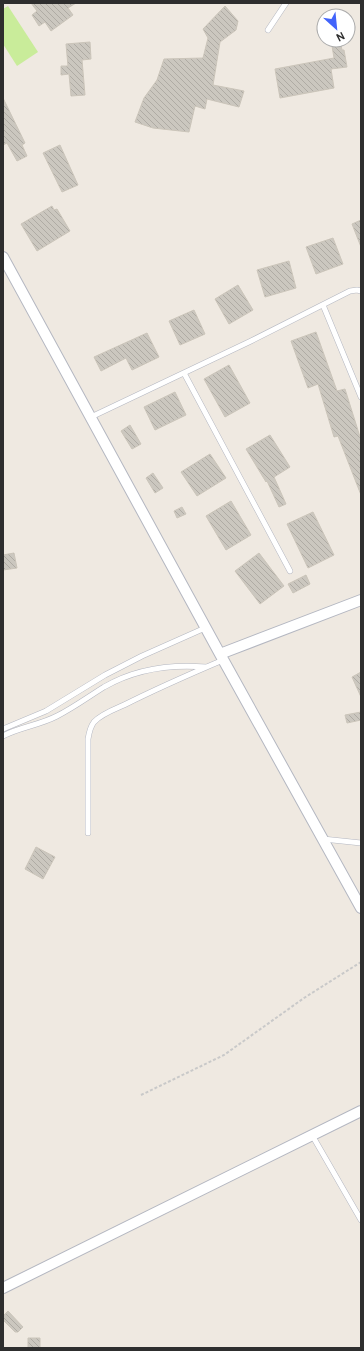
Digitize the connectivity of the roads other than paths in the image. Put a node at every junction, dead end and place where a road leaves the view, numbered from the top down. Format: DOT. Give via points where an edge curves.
graph roads {
  1 [pos="286,3"];
  2 [pos="268,30"];
  3 [pos="3,257"];
  4 [pos="361,291"];
  5 [pos="323,305"];
  6 [pos="184,373"];
  7 [pos="361,397"];
  8 [pos="90,417"];
  9 [pos="290,572"];
  10 [pos="361,600"];
  11 [pos="205,628"];
  12 [pos="221,657"];
  13 [pos="207,667"];
  14 [pos="3,729"];
  15 [pos="3,736"];
  16 [pos="88,833"];
  17 [pos="323,839"];
  18 [pos="361,843"];
  19 [pos="361,908"];
  20 [pos="361,1111"];
  21 [pos="312,1135"];
  22 [pos="361,1220"];
  23 [pos="3,1288"];
  1 -- 2 [label="lane"];
  3 -- 8 [label="street"];
  4 -- 5 [label="lane" via="350,291"];
  5 -- 6 [label="lane"];
  5 -- 7 [label="lane"];
  6 -- 8 [label="lane"];
  6 -- 9 [label="lane"];
  8 -- 11 [label="street"];
  10 -- 12 [label="street"];
  11 -- 12 [label="street"];
  11 -- 14 [label="lane" via="142,656 46,711"];
  12 -- 13 [label="lane"];
  12 -- 17 [label="street"];
  13 -- 15 [label="lane" via="174,665 121,678 49,720"];
  13 -- 16 [label="lane" via="114,709 94,722 88,739"];
  17 -- 18 [label="lane"];
  17 -- 19 [label="street"];
  20 -- 21 [label="street"];
  21 -- 22 [label="lane"];
  21 -- 23 [label="street"];
}
